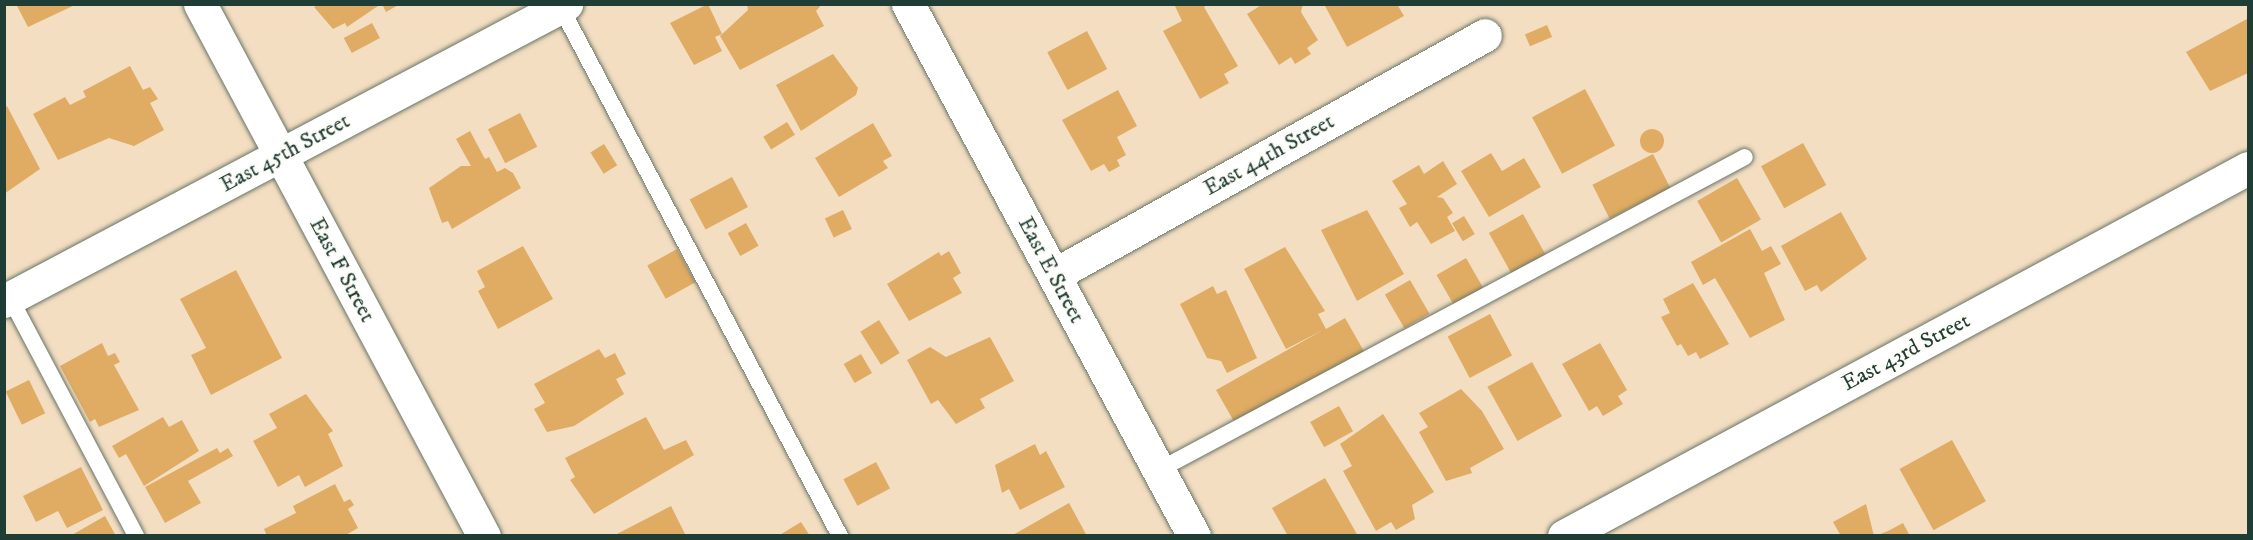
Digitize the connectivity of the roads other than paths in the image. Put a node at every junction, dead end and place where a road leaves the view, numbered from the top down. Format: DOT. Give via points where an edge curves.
graph roads {
  1 [pos="200,4"];
  2 [pos="908,4"];
  3 [pos="562,5"];
  4 [pos="1485,36"];
  5 [pos="280,155"];
  6 [pos="1745,158"];
  7 [pos="2248,168"];
  8 [pos="1054,275"];
  9 [pos="6,295"];
  10 [pos="1159,470"];
  11 [pos="136,536"];
  12 [pos="484,536"];
  13 [pos="840,536"];
  14 [pos="1194,536"];
  15 [pos="1564,536"];
  1 -- 5 [label="street, East F Street"];
  2 -- 8 [label="street, East E Street"];
  3 -- 5 [label="street, East 45th Street"];
  3 -- 13 [label="lane"];
  4 -- 8 [label="street, East 44th Street"];
  5 -- 9 [label="street, East 45th Street"];
  5 -- 12 [label="street, East F Street"];
  6 -- 10 [label="lane"];
  7 -- 15 [label="street, East 43rd Street"];
  8 -- 10 [label="street, East E Street"];
  9 -- 11 [label="lane"];
  10 -- 14 [label="street, East E Street"];
}
